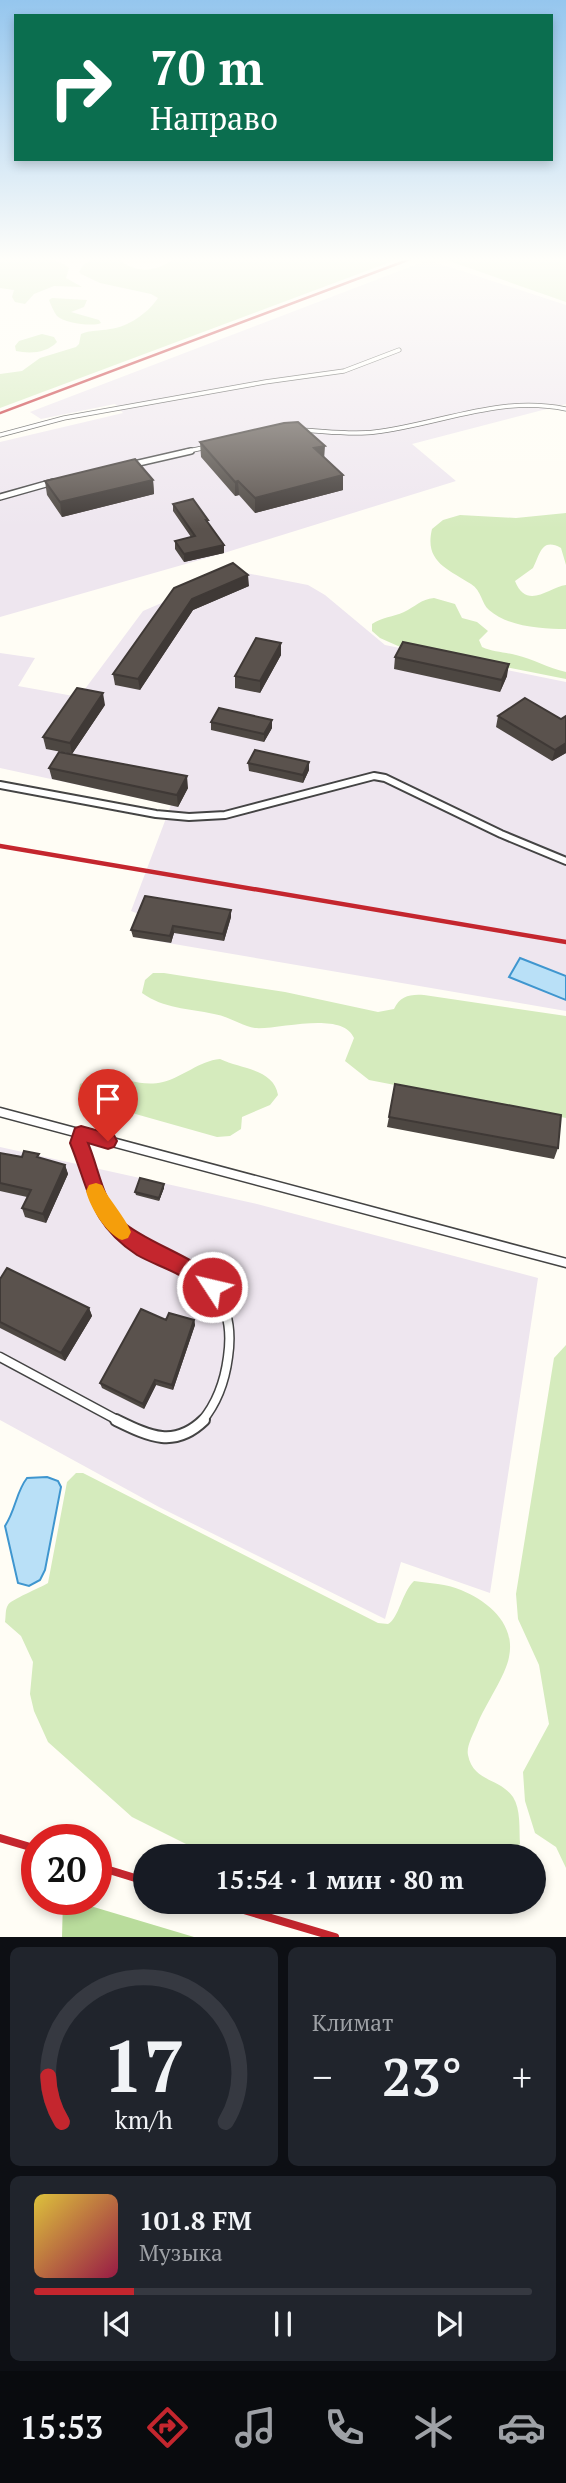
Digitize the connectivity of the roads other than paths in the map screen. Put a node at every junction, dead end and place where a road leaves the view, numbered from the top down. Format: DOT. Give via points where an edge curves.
graph roads {
  1 [pos="398,351"];
  2 [pos="566,409"];
  3 [pos="291,429"];
  4 [pos="0,435"];
  5 [pos="220,444"];
  6 [pos="125,466"];
  7 [pos="64,480"];
  8 [pos="0,497"];
  9 [pos="0,785"];
  10 [pos="566,861"];
  11 [pos="0,1112"];
  12 [pos="81,1134"];
  13 [pos="566,1263"];
  14 [pos="0,1357"];
  1 -- 4 [label="lane" via="344,371 64,418"];
  2 -- 3 [label="lane" via="549,405 484,408 374,432"];
  5 -- 6 [label="lane"];
  7 -- 8 [label="lane"];
  9 -- 10 [label="lane" via="190,817 225,815 374,776"];
  11 -- 12 [label="lane"];
  12 -- 13 [label="lane"];
  12 -- 14 [label="lane" via="79,1143 98,1200 116,1227 212,1287 227,1312 230,1342 225,1374 214,1404 197,1427 180,1437 160,1438 99,1412"];
}
